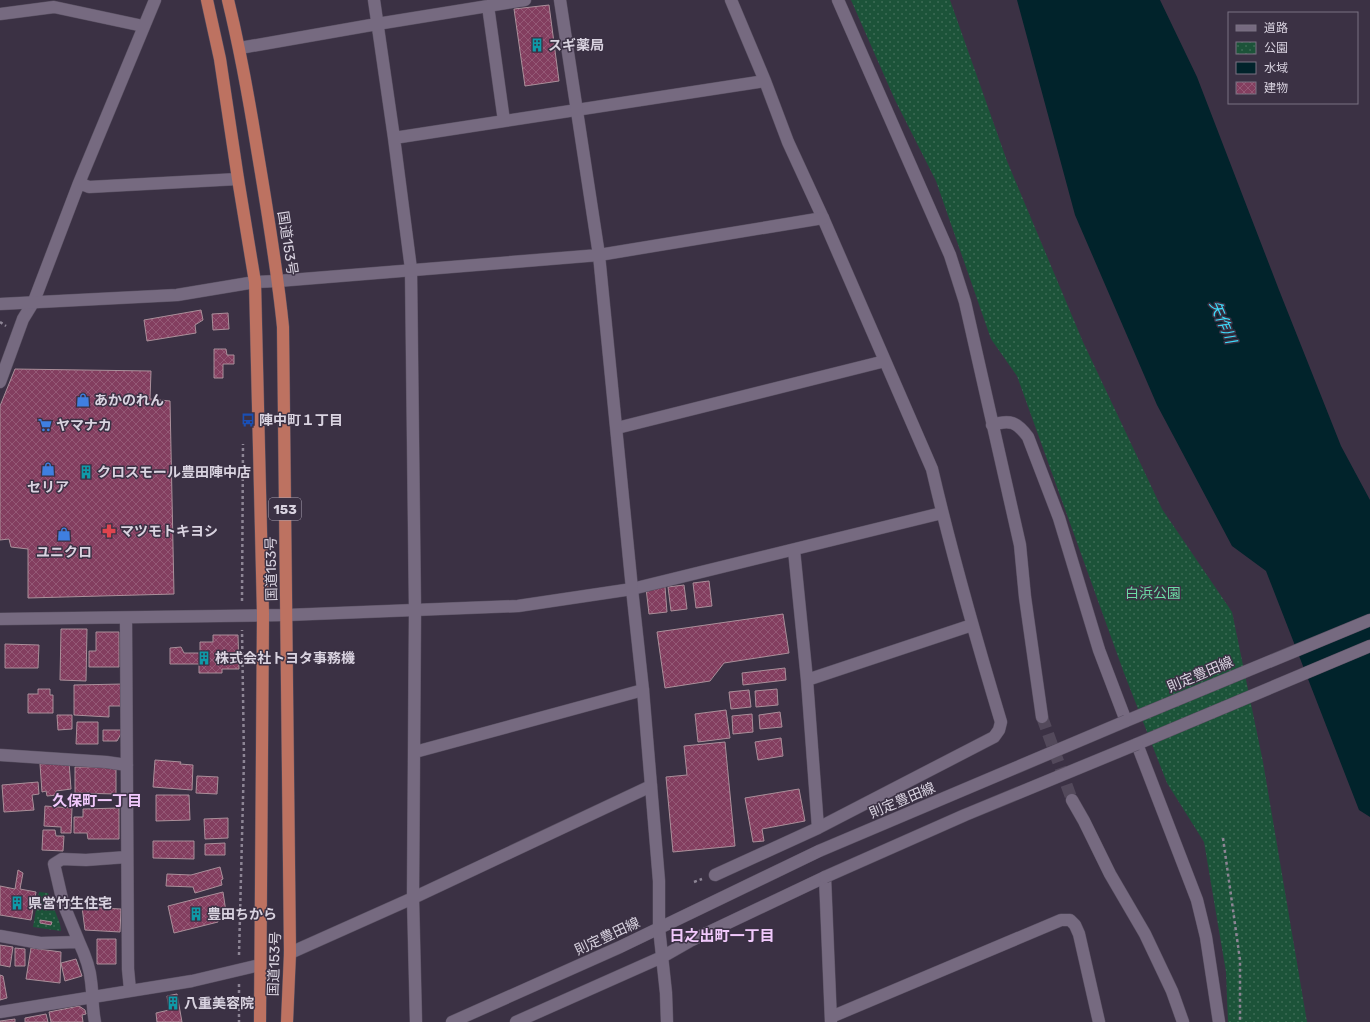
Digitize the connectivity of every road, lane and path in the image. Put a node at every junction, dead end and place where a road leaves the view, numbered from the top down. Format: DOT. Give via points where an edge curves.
graph roads {
  1 [pos="155,0"];
  2 [pos="207,0"];
  3 [pos="228,0"];
  4 [pos="374,0"];
  5 [pos="525,0"];
  6 [pos="560,0"];
  7 [pos="731,0"];
  8 [pos="838,0"];
  9 [pos="53,4"];
  10 [pos="488,6"];
  11 [pos="0,14"];
  12 [pos="377,24"];
  13 [pos="143,26"];
  14 [pos="240,48"];
  15 [pos="765,81"];
  16 [pos="577,110"];
  17 [pos="504,121"];
  18 [pos="394,138"];
  19 [pos="238,179"];
  20 [pos="78,183"];
  21 [pos="822,218"];
  22 [pos="599,255"];
  23 [pos="411,269"];
  24 [pos="278,281"];
  25 [pos="255,282"];
  26 [pos="34,301"];
  27 [pos="0,304"];
  28 [pos="885,361"];
  29 [pos="0,382"];
  30 [pos="992,426"];
  31 [pos="617,428"];
  32 [pos="243,439"];
  33 [pos="942,513"];
  34 [pos="794,550"];
  35 [pos="632,589"];
  36 [pos="415,611"];
  37 [pos="242,614"];
  38 [pos="263,614"];
  39 [pos="287,615"];
  40 [pos="0,618"];
  41 [pos="126,618"];
  42 [pos="1370,620"];
  43 [pos="972,625"];
  44 [pos="1370,646"];
  45 [pos="807,680"];
  46 [pos="643,690"];
  47 [pos="1042,717"];
  48 [pos="1126,721"];
  49 [pos="1137,744"];
  50 [pos="415,752"];
  51 [pos="0,756"];
  52 [pos="127,765"];
  53 [pos="651,786"];
  54 [pos="1072,800"];
  55 [pos="818,828"];
  56 [pos="1223,838"];
  57 [pos="128,858"];
  58 [pos="715,875"];
  59 [pos="825,877"];
  60 [pos="413,898"];
  61 [pos="659,928"];
  62 [pos="0,936"];
  63 [pos="79,942"];
  64 [pos="290,953"];
  65 [pos="662,957"];
  66 [pos="260,965"];
  67 [pos="239,970"];
  68 [pos="130,990"];
  69 [pos="92,997"];
  70 [pos="0,1012"];
  71 [pos="831,1019"];
  72 [pos="95,1022"];
  73 [pos="239,1022"];
  74 [pos="260,1022"];
  75 [pos="287,1022"];
  76 [pos="416,1022"];
  77 [pos="452,1022"];
  78 [pos="516,1022"];
  79 [pos="667,1022"];
  80 [pos="1099,1022"];
  81 [pos="1183,1022"];
  82 [pos="1219,1022"];
  83 [pos="1240,1022"];
  1 -- 13 [label="street"];
  2 -- 19 [label="highway, 国道153号 / 153" via="220,60"];
  3 -- 14 [label="highway, 国道153号 / 153"];
  4 -- 12 [label="street"];
  5 -- 10 [label="street"];
  6 -- 16 [label="street"];
  7 -- 15 [label="street"];
  8 -- 30 [label="street" via="950,255 965,302"];
  9 -- 11 [label="street"];
  9 -- 13 [label="street"];
  10 -- 12 [label="street"];
  10 -- 17 [label="street"];
  12 -- 14 [label="street"];
  12 -- 18 [label="street"];
  13 -- 20 [label="street"];
  14 -- 24 [label="highway, 国道153号 / 153"];
  15 -- 16 [label="street"];
  15 -- 21 [label="street" via="788,142"];
  16 -- 17 [label="street"];
  16 -- 22 [label="street"];
  17 -- 18 [label="street"];
  18 -- 23 [label="street"];
  19 -- 20 [label="street" via="89,187"];
  19 -- 25 [label="highway, 国道153号 / 153"];
  20 -- 26 [label="street"];
  21 -- 22 [label="street"];
  21 -- 28 [label="street"];
  22 -- 23 [label="street"];
  22 -- 31 [label="street"];
  23 -- 24 [label="street"];
  23 -- 36 [label="street"];
  24 -- 25 [label="street"];
  24 -- 39 [label="highway, 国道153号 / 153" via="283,327"];
  25 -- 26 [label="street" via="177,295"];
  25 -- 38 [label="highway, 国道153号 / 153"];
  26 -- 27 [label="street"];
  26 -- 29 [label="street" via="23,319"];
  28 -- 31 [label="street"];
  28 -- 33 [label="street" via="932,469"];
  30 -- 47 [label="street" via="1020,545"];
  30 -- 48 [label="street" via="1003,421 1012,423 1028,437 1060,518 1099,650"];
  31 -- 35 [label="street"];
  32 -- 37 [label="path"];
  33 -- 34 [label="street"];
  33 -- 43 [label="street"];
  34 -- 35 [label="street"];
  34 -- 45 [label="street"];
  35 -- 36 [label="street" via="518,606"];
  35 -- 46 [label="street"];
  36 -- 39 [label="street"];
  36 -- 50 [label="street"];
  37 -- 38 [label="street"];
  37 -- 41 [label="street"];
  37 -- 67 [label="path" via="244,759"];
  38 -- 39 [label="street"];
  38 -- 66 [label="highway, 国道153号 / 153"];
  39 -- 64 [label="highway, 国道153号 / 153"];
  40 -- 41 [label="street"];
  41 -- 52 [label="street"];
  42 -- 48 [label="street, 則定豊田線"];
  43 -- 45 [label="street"];
  43 -- 55 [label="street" via="1001,722 994,737"];
  44 -- 49 [label="street"];
  45 -- 55 [label="street"];
  46 -- 50 [label="street"];
  46 -- 53 [label="street"];
  48 -- 61 [label="street, 則定豊田線, bridge" via="819,851"];
  49 -- 59 [label="street, bridge"];
  49 -- 82 [label="street" via="1198,900"];
  50 -- 60 [label="street"];
  51 -- 52 [label="street"];
  52 -- 57 [label="street"];
  53 -- 60 [label="street"];
  53 -- 61 [label="street" via="659,881"];
  54 -- 81 [label="street" via="1110,874 1145,934 1172,991"];
  55 -- 58 [label="street"];
  56 -- 83 [label="path" via="1240,960"];
  57 -- 63 [label="street" via="62,859 54,864 63,903"];
  57 -- 68 [label="street"];
  59 -- 65 [label="street" via="690,941"];
  59 -- 71 [label="street"];
  60 -- 64 [label="street"];
  60 -- 76 [label="street"];
  61 -- 65 [label="street"];
  61 -- 77 [label="street, 則定豊田線"];
  62 -- 63 [label="street" via="40,942"];
  63 -- 69 [label="street" via="86,958"];
  64 -- 75 [label="highway, 国道153号 / 153"];
  65 -- 78 [label="street"];
  65 -- 79 [label="street"];
  66 -- 67 [label="street"];
  66 -- 74 [label="highway, 国道153号 / 153"];
  67 -- 68 [label="street" via="192,981"];
  67 -- 73 [label="path"];
  68 -- 69 [label="street"];
  69 -- 70 [label="street"];
  69 -- 72 [label="street"];
  71 -- 80 [label="street" via="1061,920 1070,920 1079,934"];
}
